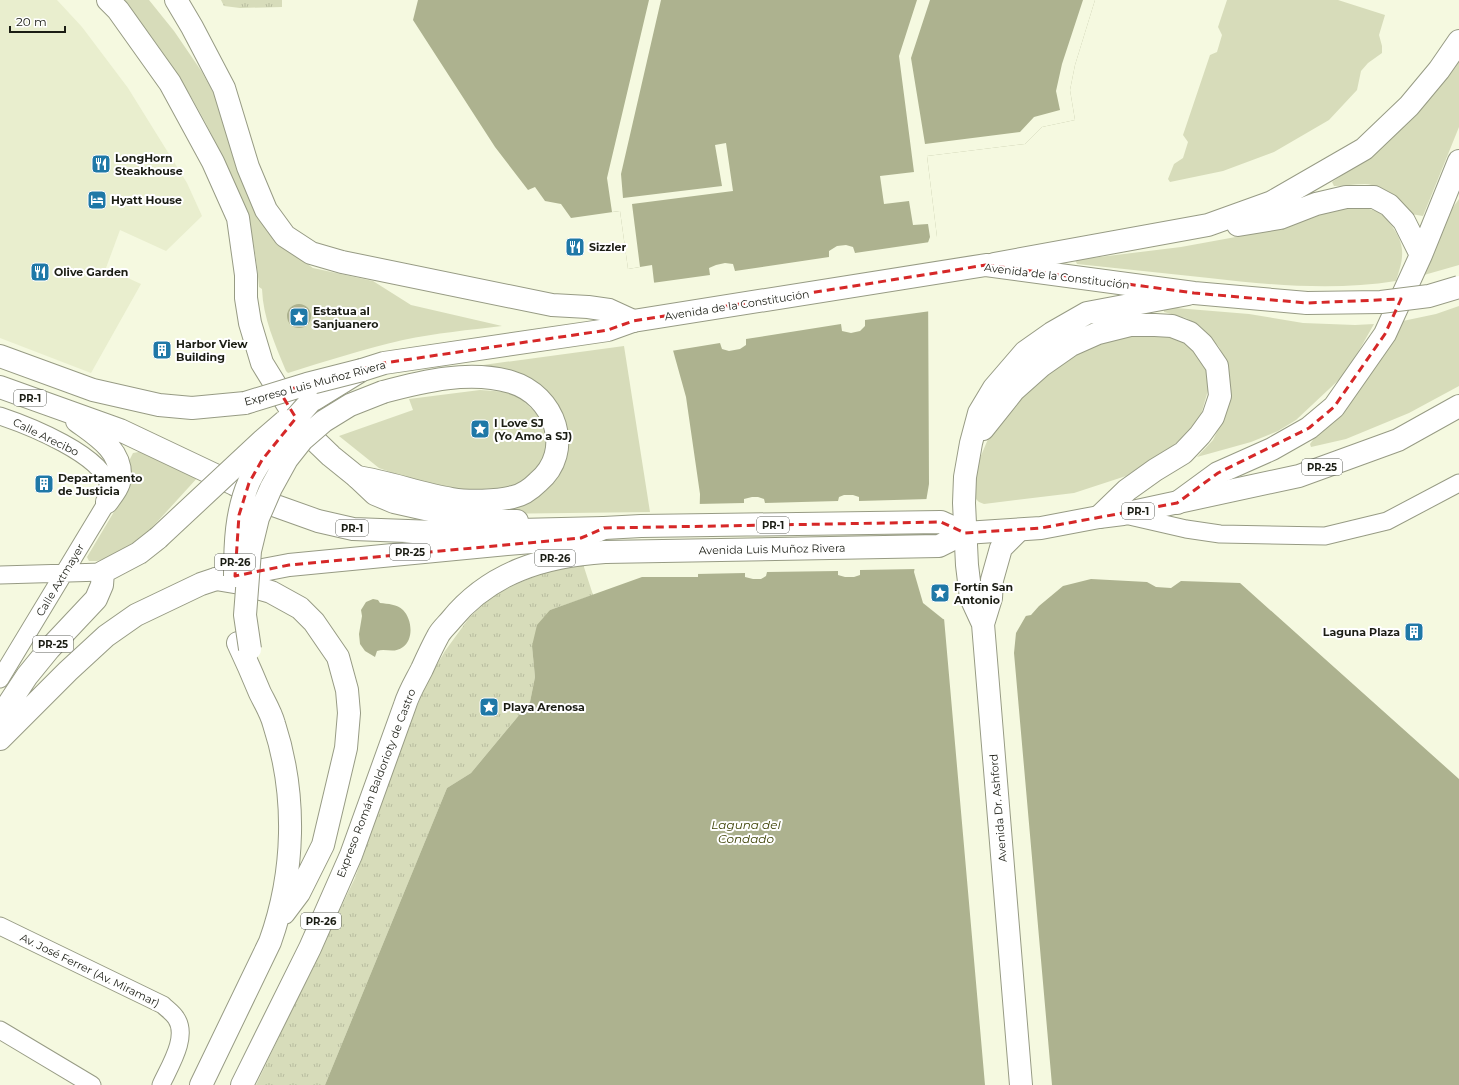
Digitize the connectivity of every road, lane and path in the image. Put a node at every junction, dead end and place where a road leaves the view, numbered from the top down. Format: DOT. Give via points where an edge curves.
graph roads {
  1 [pos="108,0"];
  2 [pos="176,0"];
  3 [pos="1459,40"];
  4 [pos="1459,161"];
  5 [pos="1208,226"];
  6 [pos="1421,255"];
  7 [pos="986,265"];
  8 [pos="1459,287"];
  9 [pos="1194,292"];
  10 [pos="633,321"];
  11 [pos="0,356"];
  12 [pos="362,370"];
  13 [pos="0,387"];
  14 [pos="310,402"];
  15 [pos="1459,406"];
  16 [pos="60,408"];
  17 [pos="0,416"];
  18 [pos="971,443"];
  19 [pos="357,477"];
  20 [pos="1459,483"];
  21 [pos="108,502"];
  22 [pos="1176,503"];
  23 [pos="1123,514"];
  24 [pos="1099,517"];
  25 [pos="604,528"];
  26 [pos="1019,530"];
  27 [pos="965,533"];
  28 [pos="605,552"];
  29 [pos="103,572"];
  30 [pos="64,574"];
  31 [pos="0,575"];
  32 [pos="216,579"];
  33 [pos="983,624"];
  34 [pos="244,646"];
  35 [pos="0,679"];
  36 [pos="0,717"];
  37 [pos="0,739"];
  38 [pos="277,922"];
  39 [pos="0,926"];
  40 [pos="0,1030"];
  41 [pos="92,1085"];
  42 [pos="161,1085"];
  43 [pos="201,1085"];
  44 [pos="242,1085"];
  45 [pos="1021,1085"];
  1 -- 19 [label="main road" via="118,10 170,83 213,162 238,218 250,323 262,363 302,428"];
  2 -- 10 [label="main road" via="224,88 254,184 266,210 285,236 311,253 342,262 552,305 609,310"];
  3 -- 5 [label="main road, PR-1" via="1439,70 1409,106 1364,149 1272,202"];
  4 -- 6 [label="main road, PR-1"];
  5 -- 6 [label="main road" via="1244,225 1280,218 1316,204 1346,197 1374,197 1390,205 1404,221"];
  5 -- 7 [label="main road, PR-1"];
  6 -- 22 [label="main road, PR-1" via="1385,334 1334,407 1309,428 1272,449 1218,473"];
  7 -- 9 [label="main road, Avenida de la Constitución"];
  7 -- 10 [label="main road, Avenida de la Constitución / PR-1"];
  8 -- 9 [label="main road, Avenida de la Constitución, bridge" via="1429,296 1381,302 1307,302"];
  9 -- 18 [label="main road, Avenida Dr. Ashford" via="1087,313 1052,333 1025,352 994,388 979,413"];
  10 -- 12 [label="main road, Expreso Luis Muñoz Rivera / PR-1" via="608,330 409,358"];
  11 -- 12 [label="main road, Expreso Luis Muñoz Rivera / PR-1, bridge" via="93,390 159,405 192,408 245,403"];
  12 -- 14 [label="main road, PR-26, bridge"];
  13 -- 16 [label="main road, PR-1"];
  14 -- 29 [label="main road, bridge" via="263,440 158,538 139,553"];
  14 -- 34 [label="main road, PR-26, bridge" via="262,460 249,482 239,515 234,594"];
  15 -- 22 [label="main road, PR-25" via="1398,440 1299,476"];
  16 -- 21 [label="main road" via="111,449 119,464 120,478"];
  16 -- 25 [label="main road, PR-1" via="120,430 276,506 318,521 353,529 435,532"];
  17 -- 21 [label="street, Calle Arecibo" via="22,423 65,444 92,462 109,486"];
  18 -- 24 [label="main road" via="1014,390 1041,366 1071,345 1098,333 1130,326 1172,326 1190,333 1202,344 1217,366 1220,396 1212,417 1183,453 1127,490"];
  18 -- 27 [label="main road, Avenida Dr. Ashford" via="965,477"];
  19 -- 25 [label="main road" via="375,494 394,502 433,511 496,521 580,522"];
  19 -- 34 [label="main road, bridge" via="380,480 453,499 513,497 528,491 552,468 558,439 557,427 544,404 529,390 512,382 480,377 444,378 383,392 350,405 319,426 302,440 287,459 258,518 250,551"];
  20 -- 23 [label="street" via="1387,521 1325,536 1220,534"];
  21 -- 30 [label="street, Calle Axtmayer"];
  22 -- 23 [label="main road, PR-1"];
  23 -- 24 [label="main road, PR-1"];
  24 -- 26 [label="main road, PR-1"];
  25 -- 27 [label="main road, PR-1" via="941,522"];
  25 -- 32 [label="main road, PR-25" via="581,538 289,565"];
  26 -- 27 [label="main road, PR-1"];
  26 -- 33 [label="main road" via="1002,548"];
  27 -- 28 [label="main road, Avenida Luis Muñoz Rivera / PR-1" via="939,546"];
  27 -- 33 [label="main road, Avenida Dr. Ashford" via="971,598"];
  28 -- 44 [label="main road, Expreso Román Baldorioty de Castro / PR-26" via="578,553 518,570 490,584 470,600 438,635 404,705 348,862 310,948"];
  29 -- 30 [label="street"];
  29 -- 36 [label="main road, PR-25" via="102,585 96,599 27,676"];
  30 -- 31 [label="street"];
  30 -- 35 [label="street, Calle Axtmayer"];
  32 -- 37 [label="main road, PR-25" via="121,624 68,670"];
  32 -- 38 [label="main road" via="271,592 300,608 314,622 338,657 347,690 349,714 346,748 323,845 299,893"];
  33 -- 45 [label="main road, Avenida Dr. Ashford"];
  34 -- 38 [label="main road" via="256,684 274,722 287,776 290,845 286,885"];
  38 -- 43 [label="main road" via="259,966"];
  39 -- 42 [label="street, Av. José Ferrer (Av. Miramar)" via="163,1005 176,1018 181,1031 178,1047"];
  40 -- 41 [label="street"];
}
